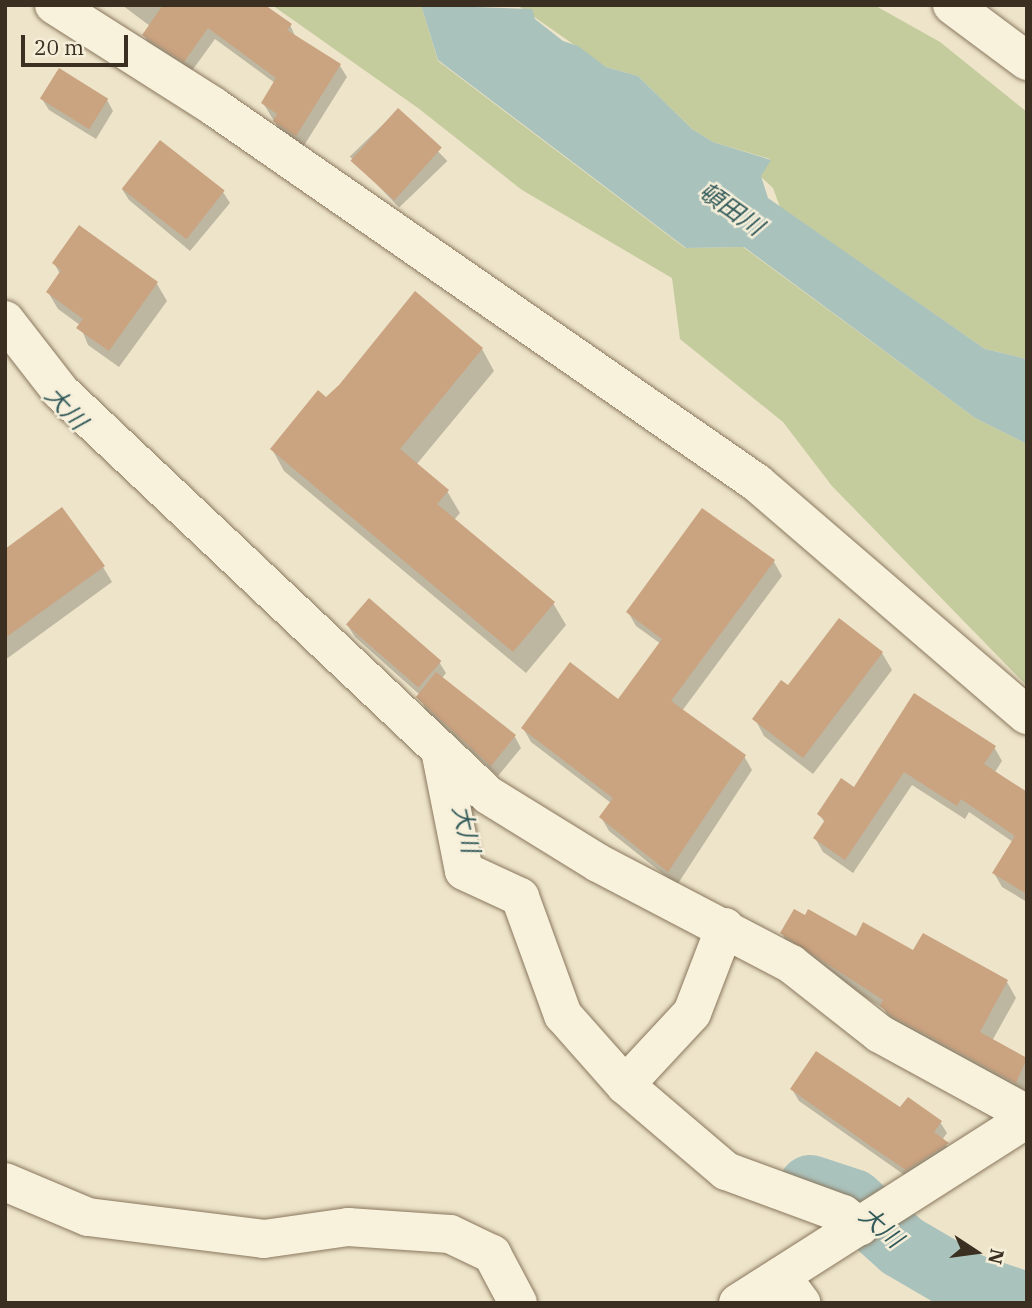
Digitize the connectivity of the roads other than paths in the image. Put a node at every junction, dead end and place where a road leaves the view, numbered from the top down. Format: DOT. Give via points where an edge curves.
graph roads {
  1 [pos="54,5"];
  2 [pos="952,5"];
  3 [pos="1027,61"];
  4 [pos="5,320"];
  5 [pos="1027,715"];
  6 [pos="441,755"];
  7 [pos="725,928"];
  8 [pos="625,1085"];
  9 [pos="1026,1121"];
  10 [pos="5,1182"];
  11 [pos="860,1227"];
  12 [pos="791,1289"];
  13 [pos="518,1303"];
  14 [pos="738,1303"];
  1 -- 5 [label="street" via="213,106 757,483"];
  2 -- 3 [label="street"];
  4 -- 6 [label="street" via="61,392"];
  6 -- 7 [label="street" via="488,795 587,856"];
  6 -- 8 [label="street" via="464,871 520,897 563,1015"];
  7 -- 8 [label="street" via="692,1013"];
  7 -- 9 [label="street" via="791,964 880,1034"];
  8 -- 11 [label="street" via="726,1171 843,1214"];
  9 -- 11 [label="street"];
  10 -- 13 [label="street" via="88,1217 250,1237 348,1227 450,1234 492,1254"];
  11 -- 12 [label="street"];
  12 -- 14 [label="street"];
}
